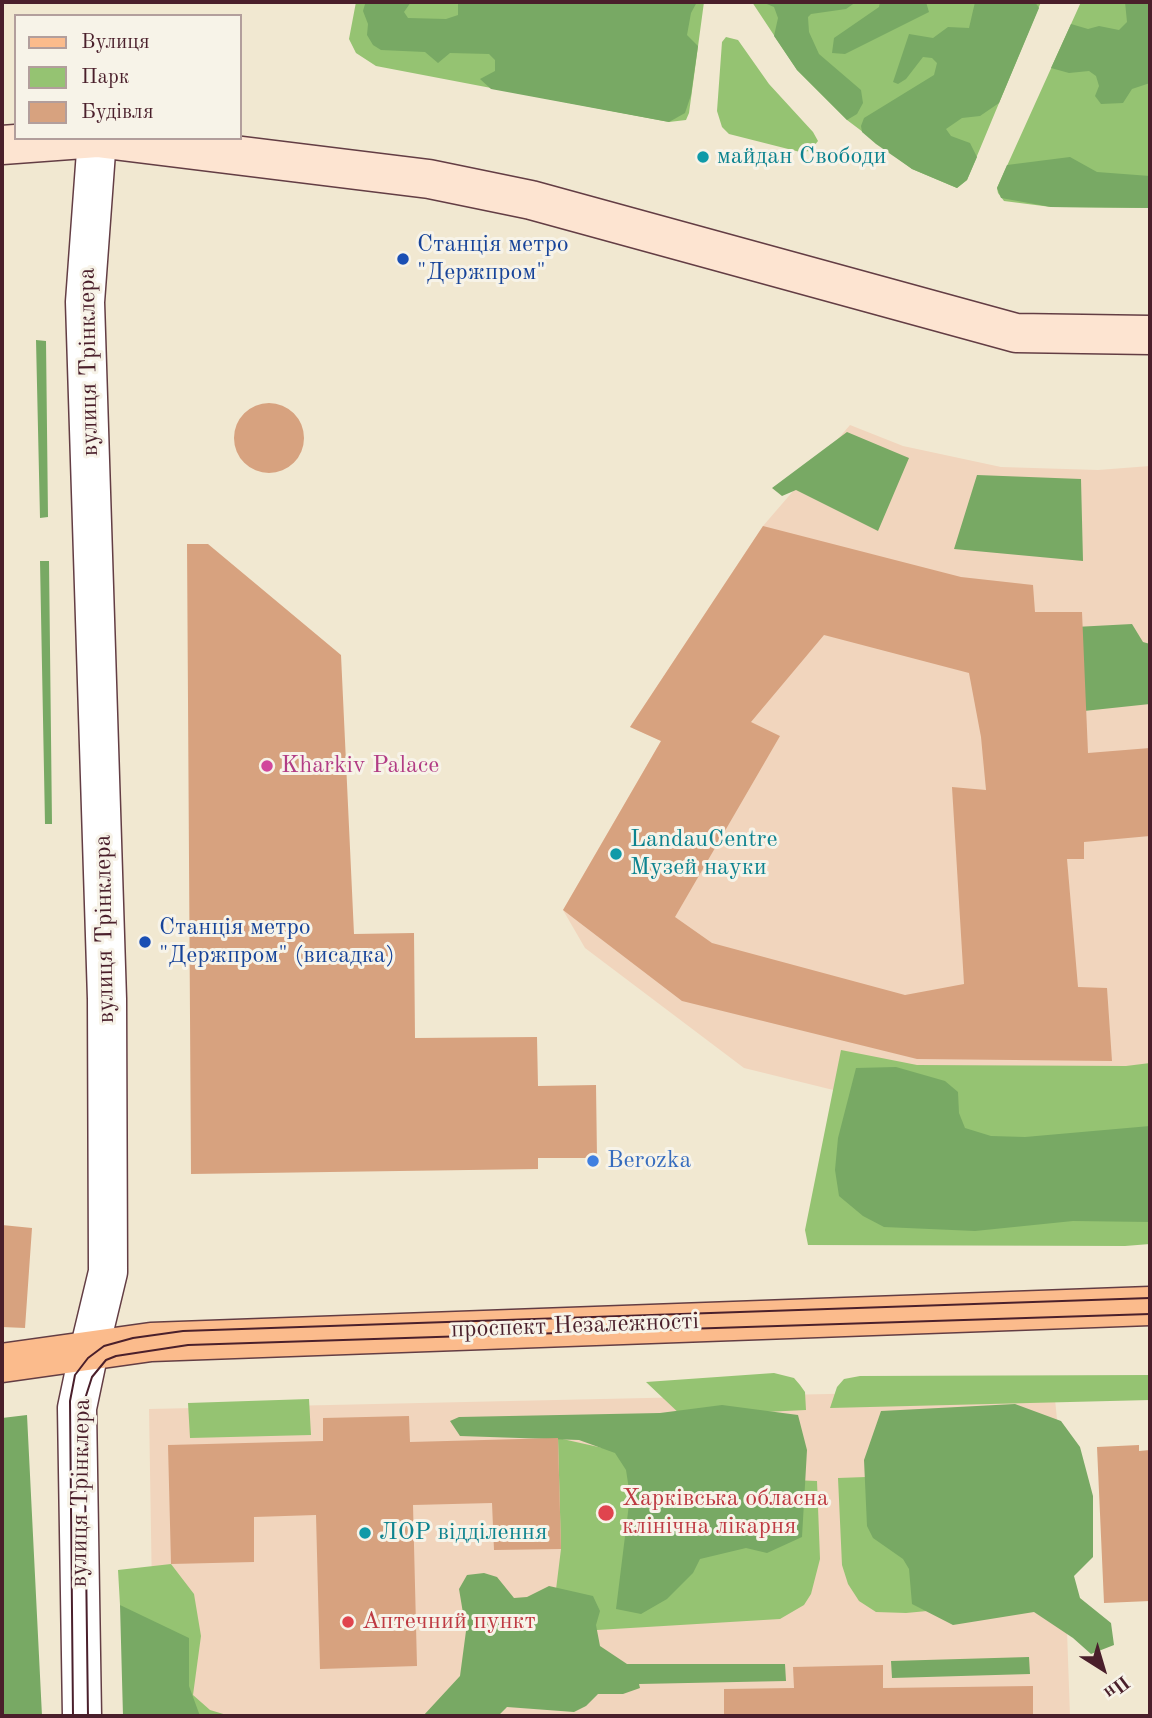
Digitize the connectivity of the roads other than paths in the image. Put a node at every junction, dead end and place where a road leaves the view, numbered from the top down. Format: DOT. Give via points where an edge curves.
graph roads {
  1 [pos="70,140"];
  2 [pos="97,140"];
  3 [pos="113,140"];
  4 [pos="2,145"];
  5 [pos="1150,335"];
  6 [pos="1150,1306"];
  7 [pos="89,1351"];
  8 [pos="2,1363"];
  9 [pos="82,1716"];
  1 -- 4 [label="main road"];
  2 -- 7 [label="street, вулиця Трінклера" via="85,302 107,999 107,1272"];
  3 -- 5 [label="main road" via="416,177 518,198 1016,333"];
  6 -- 7 [label="main road, проспект Незалежності" via="346,1333 151,1342"];
  7 -- 8 [label="main road, проспект Незалежності"];
  7 -- 9 [label="street, вулиця Трінклера" via="76,1408"];
}
